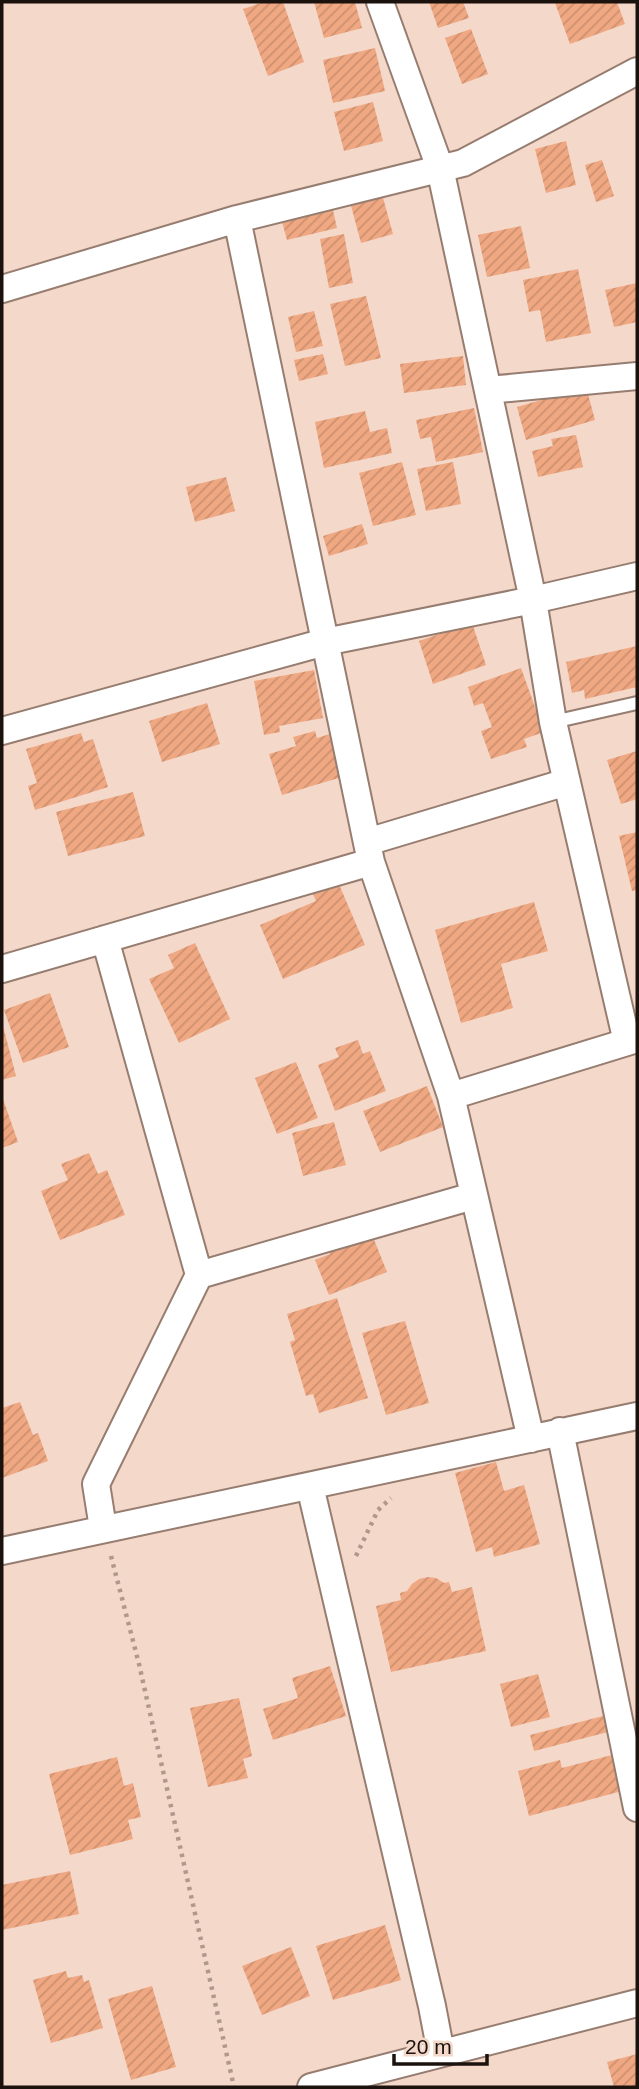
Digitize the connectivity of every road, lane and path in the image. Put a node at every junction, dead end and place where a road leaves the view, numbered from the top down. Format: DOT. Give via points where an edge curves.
graph roads {
  1 [pos="380,2"];
  2 [pos="637,71"];
  3 [pos="440,168"];
  4 [pos="237,219"];
  5 [pos="2,289"];
  6 [pos="637,376"];
  7 [pos="488,390"];
  8 [pos="637,576"];
  9 [pos="533,600"];
  10 [pos="325,642"];
  11 [pos="637,703"];
  12 [pos="553,722"];
  13 [pos="2,731"];
  14 [pos="567,782"];
  15 [pos="369,852"];
  16 [pos="105,939"];
  17 [pos="2,969"];
  18 [pos="632,1041"];
  19 [pos="451,1096"];
  20 [pos="473,1196"];
  21 [pos="199,1275"];
  22 [pos="637,1416"];
  23 [pos="560,1431"];
  24 [pos="531,1438"];
  25 [pos="427,1461"];
  26 [pos="310,1486"];
  27 [pos="103,1528"];
  28 [pos="2,1550"];
  29 [pos="336,1597"];
  30 [pos="628,1721"];
  31 [pos="637,1808"];
  32 [pos="637,2003"];
  33 [pos="441,2053"];
  34 [pos="372,2080"];
  35 [pos="234,2087"];
  36 [pos="311,2087"];
  1 -- 3 [label="street"];
  2 -- 3 [label="street" via="463,163"];
  3 -- 4 [label="street"];
  3 -- 7 [label="street"];
  4 -- 5 [label="street"];
  4 -- 10 [label="street"];
  6 -- 7 [label="street"];
  7 -- 9 [label="street"];
  8 -- 9 [label="street"];
  9 -- 10 [label="street"];
  9 -- 12 [label="street"];
  10 -- 13 [label="street"];
  10 -- 15 [label="street"];
  11 -- 12 [label="lane"];
  12 -- 14 [label="street"];
  14 -- 15 [label="street"];
  14 -- 18 [label="street"];
  15 -- 16 [label="street"];
  15 -- 19 [label="street"];
  16 -- 17 [label="street"];
  16 -- 21 [label="street"];
  18 -- 19 [label="street"];
  19 -- 20 [label="street"];
  20 -- 21 [label="street"];
  20 -- 24 [label="street"];
  21 -- 27 [label="street" via="96,1484"];
  22 -- 23 [label="street"];
  23 -- 24 [label="street"];
  23 -- 30 [label="street"];
  24 -- 25 [label="street"];
  25 -- 26 [label="street"];
  25 -- 29 [label="path" via="378,1510"];
  26 -- 27 [label="street"];
  26 -- 29 [label="street"];
  27 -- 28 [label="street"];
  27 -- 35 [label="path" via="139,1664"];
  29 -- 33 [label="street"];
  30 -- 31 [label="street"];
  32 -- 33 [label="street"];
  33 -- 34 [label="street"];
  34 -- 36 [label="street"];
}
